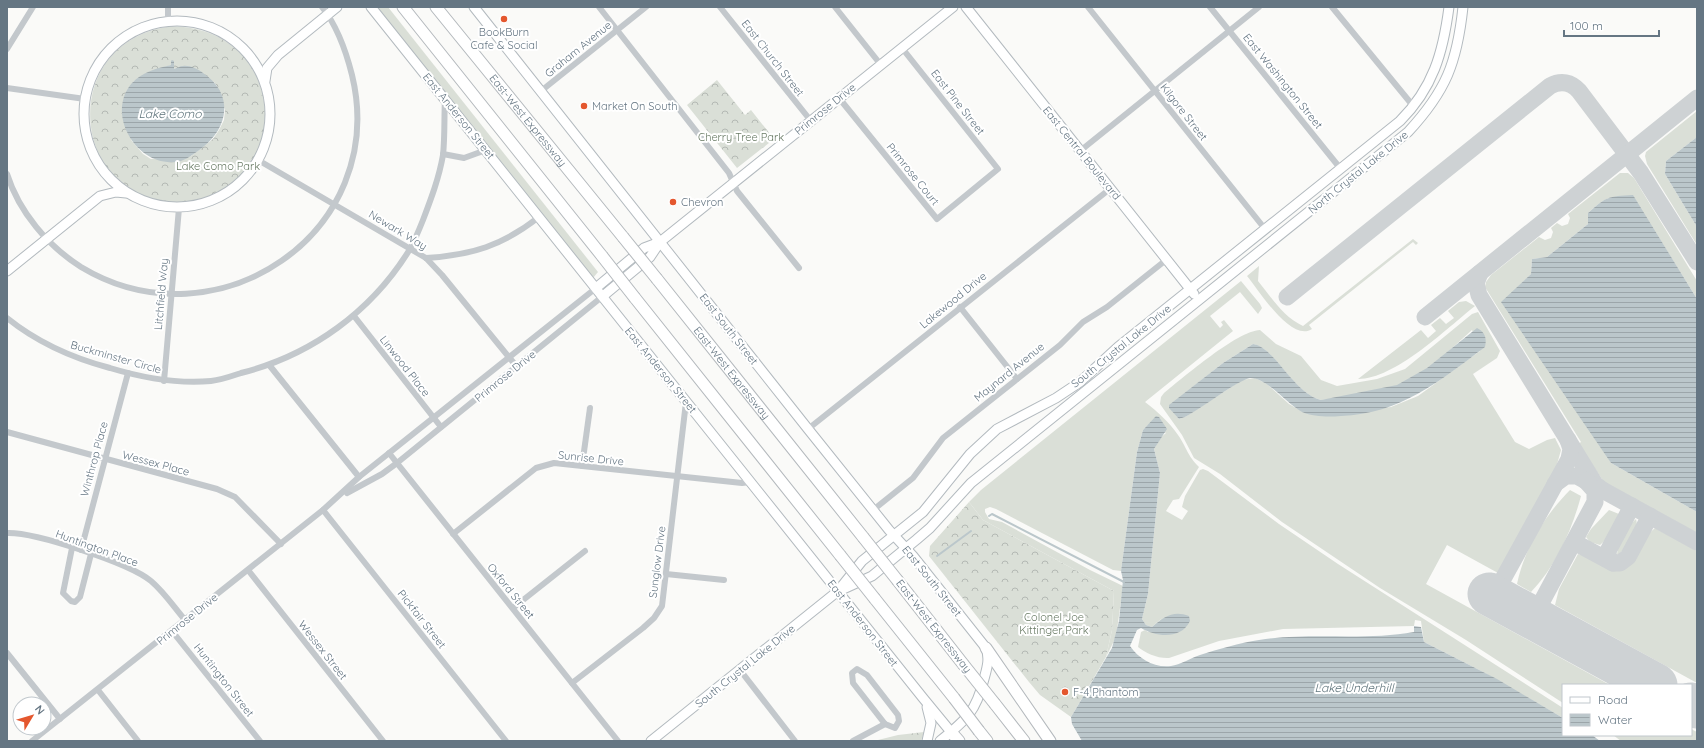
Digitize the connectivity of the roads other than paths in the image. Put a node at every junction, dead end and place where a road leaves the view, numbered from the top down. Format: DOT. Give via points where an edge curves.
graph roads {
  1 [pos="33,7"];
  2 [pos="168,7"];
  3 [pos="337,7"];
  4 [pos="371,7"];
  5 [pos="403,7"];
  6 [pos="436,7"];
  7 [pos="474,7"];
  8 [pos="599,7"];
  9 [pos="646,7"];
  10 [pos="720,7"];
  11 [pos="835,7"];
  12 [pos="953,7"];
  13 [pos="966,7"];
  14 [pos="1088,7"];
  15 [pos="1210,7"];
  16 [pos="1259,7"];
  17 [pos="1332,7"];
  18 [pos="1449,7"];
  19 [pos="1463,7"];
  20 [pos="325,11"];
  21 [pos="168,21"];
  22 [pos="617,30"];
  23 [pos="1230,31"];
  24 [pos="902,48"];
  25 [pos="7,49"];
  26 [pos="278,56"];
  27 [pos="251,57"];
  28 [pos="881,65"];
  29 [pos="266,84"];
  30 [pos="7,88"];
  31 [pos="541,91"];
  32 [pos="1155,92"];
  33 [pos="839,98"];
  34 [pos="85,99"];
  35 [pos="445,99"];
  36 [pos="1414,107"];
  37 [pos="810,121"];
  38 [pos="486,150"];
  39 [pos="1080,151"];
  40 [pos="443,154"];
  41 [pos="258,160"];
  42 [pos="1340,168"];
  43 [pos="998,169"];
  44 [pos="105,173"];
  45 [pos="7,174"];
  46 [pos="734,183"];
  47 [pos="1110,188"];
  48 [pos="127,193"];
  49 [pos="100,196"];
  50 [pos="334,203"];
  51 [pos="178,208"];
  52 [pos="539,217"];
  53 [pos="1265,229"];
  54 [pos="47,239"];
  55 [pos="660,242"];
  56 [pos="410,248"];
  57 [pos="426,258"];
  58 [pos="1166,260"];
  59 [pos="799,268"];
  60 [pos="7,271"];
  61 [pos="596,288"];
  62 [pos="1191,289"];
  63 [pos="171,294"];
  64 [pos="603,296"];
  65 [pos="1198,299"];
  66 [pos="960,307"];
  67 [pos="354,316"];
  68 [pos="7,318"];
  69 [pos="510,357"];
  70 [pos="270,366"];
  71 [pos="517,367"];
  72 [pos="128,373"];
  73 [pos="1017,379"];
  74 [pos="164,381"];
  75 [pos="686,402"];
  76 [pos="590,408"];
  77 [pos="433,418"];
  78 [pos="441,428"];
  79 [pos="808,429"];
  80 [pos="7,432"];
  81 [pos="389,453"];
  82 [pos="104,459"];
  83 [pos="397,463"];
  84 [pos="582,466"];
  85 [pos="359,477"];
  86 [pos="677,477"];
  87 [pos="750,482"];
  88 [pos="340,496"];
  89 [pos="323,510"];
  90 [pos="873,510"];
  91 [pos="7,533"];
  92 [pos="453,534"];
  93 [pos="894,536"];
  94 [pos="281,544"];
  95 [pos="72,548"];
  96 [pos="906,548"];
  97 [pos="81,550"];
  98 [pos="585,551"];
  99 [pos="91,554"];
  100 [pos="248,570"];
  101 [pos="666,574"];
  102 [pos="724,580"];
  103 [pos="838,591"];
  104 [pos="512,608"];
  105 [pos="185,620"];
  106 [pos="172,631"];
  107 [pos="986,648"];
  108 [pos="7,653"];
  109 [pos="740,670"];
  110 [pos="572,683"];
  111 [pos="98,690"];
  112 [pos="923,698"];
  113 [pos="60,719"];
  114 [pos="885,724"];
  115 [pos="951,732"];
  116 [pos="32,741"];
  117 [pos="138,741"];
  118 [pos="260,741"];
  119 [pos="383,741"];
  120 [pos="506,741"];
  121 [pos="618,741"];
  122 [pos="651,741"];
  123 [pos="795,741"];
  124 [pos="853,741"];
  125 [pos="926,741"];
  126 [pos="940,741"];
  127 [pos="959,741"];
  128 [pos="987,741"];
  129 [pos="1024,741"];
  130 [pos="1050,741"];
  1 -- 25 [label="street"];
  2 -- 21 [label="street"];
  3 -- 20 [label="main road"];
  4 -- 35 [label="main road, East Anderson Street"];
  5 -- 128 [label="highway, bridge"];
  6 -- 129 [label="highway, East-West Expressway, bridge" via="657,279"];
  7 -- 31 [label="main road, East South Street"];
  8 -- 22 [label="street"];
  9 -- 22 [label="street, Graham Avenue"];
  10 -- 37 [label="street, East Church Street"];
  11 -- 28 [label="street"];
  12 -- 24 [label="main road, Primrose Drive"];
  13 -- 39 [label="main road, East Central Boulevard"];
  14 -- 32 [label="street, Kilgore Street"];
  15 -- 23 [label="street, East Washington Street"];
  16 -- 23 [label="street"];
  17 -- 36 [label="street"];
  18 -- 36 [label="main road, North Crystal Lake Drive" via="1439,60"];
  19 -- 65 [label="main road, North Crystal Lake Drive" via="1456,54 1450,72 1441,91 1422,117 1408,132"];
  20 -- 26 [label="main road"];
  20 -- 50 [label="street" via="340,38 349,64 358,111 355,148 350,168"];
  21 -- 27 [label="main road" via="189,22 214,30 238,44"];
  21 -- 34 [label="main road" via="137,30 117,44 99,65"];
  22 -- 31 [label="street, Graham Avenue"];
  22 -- 46 [label="street" via="730,173"];
  23 -- 32 [label="street"];
  23 -- 42 [label="street, East Washington Street"];
  24 -- 28 [label="main road, Primrose Drive"];
  24 -- 43 [label="street, East Pine Street"];
  26 -- 27 [label="main road" via="263,62"];
  26 -- 29 [label="main road" via="267,68"];
  27 -- 29 [label="main road"];
  28 -- 33 [label="main road, Primrose Drive"];
  29 -- 41 [label="main road" via="270,122 266,142"];
  30 -- 34 [label="street"];
  31 -- 55 [label="main road, East South Street"];
  32 -- 39 [label="street"];
  32 -- 53 [label="street, Kilgore Street"];
  33 -- 37 [label="main road, Primrose Drive"];
  33 -- 43 [label="street, Primrose Court" via="937,219"];
  34 -- 44 [label="main road" via="89,145"];
  35 -- 38 [label="main road, East Anderson Street"];
  35 -- 40 [label="street, Buckminster Circle"];
  36 -- 42 [label="main road, North Crystal Lake Drive"];
  37 -- 46 [label="main road, Primrose Drive"];
  38 -- 40 [label="street" via="464,158"];
  38 -- 52 [label="main road, East Anderson Street"];
  39 -- 47 [label="main road, East Central Boulevard"];
  40 -- 56 [label="street, Buckminster Circle" via="431,200"];
  41 -- 50 [label="street, Newark Way"];
  41 -- 51 [label="main road" via="243,180 225,194 200,205"];
  42 -- 53 [label="main road, North Crystal Lake Drive"];
  44 -- 48 [label="main road"];
  44 -- 49 [label="main road" via="106,186"];
  45 -- 54 [label="street" via="19,202"];
  46 -- 55 [label="main road, Primrose Drive"];
  46 -- 59 [label="street" via="737,191"];
  47 -- 58 [label="main road, East Central Boulevard"];
  47 -- 66 [label="street, Lakewood Drive"];
  48 -- 49 [label="main road" via="116,192"];
  48 -- 51 [label="main road" via="152,204"];
  49 -- 54 [label="main road"];
  50 -- 56 [label="street, Newark Way"];
  50 -- 63 [label="street" via="304,242 276,266 232,286 206,293"];
  51 -- 63 [label="street, Litchfield Way"];
  52 -- 57 [label="street" via="496,245 472,253"];
  52 -- 61 [label="main road, East Anderson Street"];
  53 -- 62 [label="main road, North Crystal Lake Drive"];
  54 -- 60 [label="main road"];
  54 -- 63 [label="street" via="73,261 105,279 132,289"];
  55 -- 61 [label="main road, Primrose Drive" via="644,248"];
  55 -- 64 [label="main road, Primrose Drive" via="650,256"];
  55 -- 79 [label="main road, East South Street"];
  56 -- 57 [label="street, Newark Way"];
  56 -- 67 [label="street, Buckminster Circle" via="387,280"];
  57 -- 69 [label="street, Newark Way"];
  58 -- 62 [label="main road, East Central Boulevard"];
  58 -- 73 [label="street, Maynard Avenue" via="1107,307 1083,322 1060,345"];
  61 -- 64 [label="main road, East Anderson Street"];
  61 -- 69 [label="street, Primrose Drive"];
  62 -- 65 [label="main road, East Central Boulevard"];
  62 -- 93 [label="main road, South Crystal Lake Drive" via="1118,347 1080,382 1056,398 997,429 970,454 923,512"];
  63 -- 74 [label="street, Litchfield Way"];
  64 -- 71 [label="street, Primrose Drive"];
  64 -- 75 [label="main road, East Anderson Street"];
  65 -- 96 [label="main road, South Crystal Lake Drive" via="971,482 930,528"];
  66 -- 73 [label="street"];
  66 -- 79 [label="street, Lakewood Drive"];
  67 -- 70 [label="street, Buckminster Circle" via="322,340"];
  67 -- 77 [label="street, Linwood Place"];
  68 -- 72 [label="street, Buckminster Circle" via="62,352"];
  69 -- 71 [label="street, Newark Way"];
  69 -- 77 [label="street, Primrose Drive"];
  70 -- 74 [label="street, Buckminster Circle" via="212,381"];
  70 -- 85 [label="street"];
  71 -- 78 [label="street, Primrose Drive"];
  72 -- 74 [label="street, Buckminster Circle"];
  72 -- 82 [label="street, Winthrop Place"];
  73 -- 90 [label="street, Maynard Avenue" via="943,438 912,478"];
  75 -- 86 [label="street, Sunglow Drive"];
  75 -- 87 [label="main road, East Anderson Street"];
  76 -- 84 [label="street"];
  77 -- 78 [label="street, Linwood Place"];
  77 -- 81 [label="street, Primrose Drive"];
  78 -- 83 [label="street, Primrose Drive"];
  79 -- 90 [label="main road, East South Street"];
  80 -- 82 [label="street, Wessex Place"];
  81 -- 83 [label="street, Oxford Street"];
  81 -- 85 [label="street, Primrose Drive"];
  82 -- 94 [label="street, Wessex Place" via="217,489 235,497"];
  82 -- 97 [label="street, Winthrop Place"];
  83 -- 88 [label="street, Primrose Drive" via="382,474"];
  83 -- 92 [label="street, Oxford Street"];
  84 -- 86 [label="street, Sunrise Drive"];
  84 -- 92 [label="street, Sunrise Drive" via="554,464 536,468"];
  85 -- 88 [label="street, Primrose Drive"];
  86 -- 87 [label="street, Sunrise Drive"];
  86 -- 101 [label="street, Sunglow Drive"];
  87 -- 103 [label="main road, East Anderson Street"];
  88 -- 89 [label="street, Primrose Drive"];
  89 -- 94 [label="street, Primrose Drive"];
  89 -- 120 [label="street, Pickfair Street"];
  90 -- 93 [label="main road, East South Street"];
  91 -- 95 [label="street, Huntington Place" via="38,538"];
  92 -- 104 [label="street, Oxford Street"];
  93 -- 96 [label="main road, East South Street"];
  93 -- 103 [label="main road, South Crystal Lake Drive" via="862,562"];
  94 -- 100 [label="street, Primrose Drive"];
  95 -- 97 [label="street, Huntington Place"];
  95 -- 99 [label="street" via="63,593 71,601 76,602 82,590"];
  96 -- 103 [label="main road, South Crystal Lake Drive" via="872,576"];
  96 -- 107 [label="main road, East South Street"];
  97 -- 99 [label="street, Huntington Place"];
  98 -- 104 [label="street"];
  99 -- 105 [label="street, Huntington Place" via="133,570 150,581"];
  100 -- 105 [label="street, Primrose Drive"];
  100 -- 119 [label="street, Wessex Street"];
  101 -- 102 [label="street"];
  101 -- 110 [label="street, Sunglow Drive" via="662,606 654,618"];
  103 -- 109 [label="main road, South Crystal Lake Drive"];
  103 -- 112 [label="main road, East Anderson Street"];
  104 -- 110 [label="street, Oxford Street"];
  105 -- 106 [label="street, Primrose Drive"];
  106 -- 111 [label="street, Primrose Drive"];
  106 -- 118 [label="street, Huntington Street"];
  107 -- 115 [label="main road" via="989,661 977,703 966,719"];
  107 -- 130 [label="highway"];
  108 -- 113 [label="street"];
  109 -- 122 [label="main road, South Crystal Lake Drive"];
  109 -- 123 [label="street"];
  110 -- 121 [label="street, Oxford Street"];
  111 -- 113 [label="street, Primrose Drive"];
  111 -- 117 [label="street"];
  112 -- 115 [label="main road, East Anderson Street"];
  112 -- 125 [label="main road" via="931,719"];
  113 -- 116 [label="street, Primrose Drive"];
  114 -- 114 [label="street" via="895,728 899,722 898,715 866,675 857,669 852,673 853,683"];
  114 -- 124 [label="street"];
  115 -- 126 [label="main road"];
  115 -- 127 [label="highway"];
}
